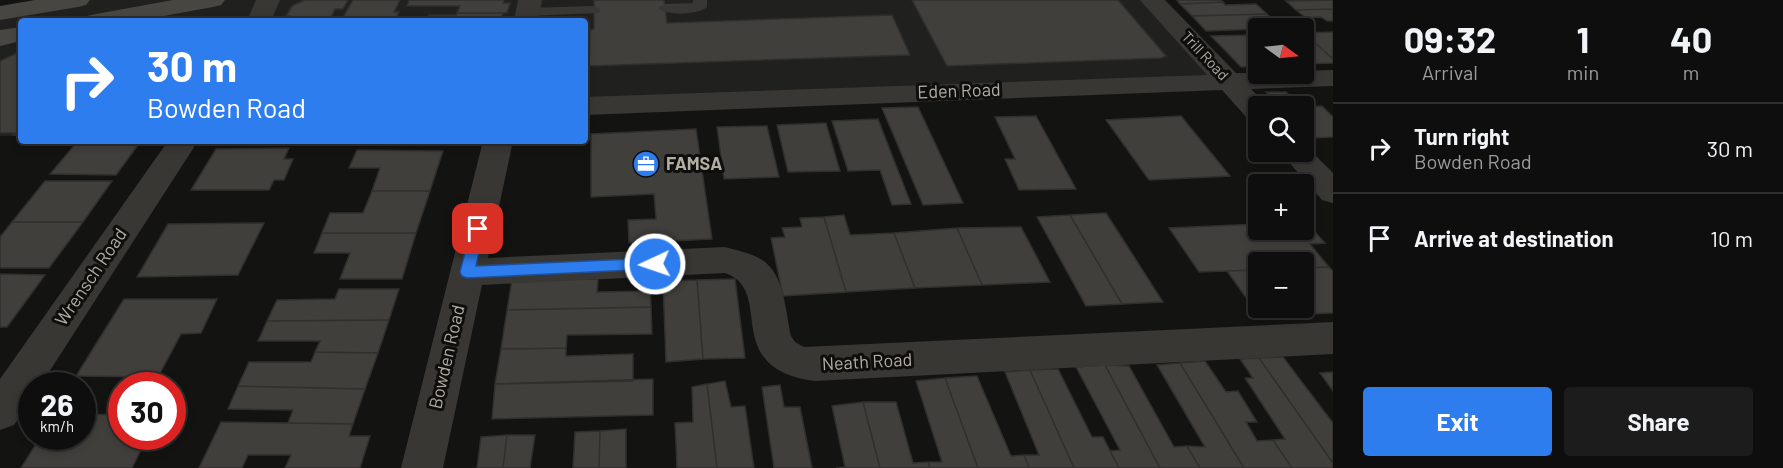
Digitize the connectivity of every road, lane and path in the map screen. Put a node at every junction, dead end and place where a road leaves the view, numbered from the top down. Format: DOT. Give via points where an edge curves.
graph roads {
  1 [pos="78,0"];
  2 [pos="213,0"];
  3 [pos="268,0"];
  4 [pos="553,0"];
  5 [pos="690,0"];
  6 [pos="699,0"];
  7 [pos="1152,0"];
  8 [pos="664,4"];
  9 [pos="528,11"];
  10 [pos="0,12"];
  11 [pos="107,13"];
  12 [pos="260,18"];
  13 [pos="18,35"];
  14 [pos="0,38"];
  15 [pos="1333,78"];
  16 [pos="1229,81"];
  17 [pos="1248,102"];
  18 [pos="588,106"];
  19 [pos="181,144"];
  20 [pos="497,144"];
  21 [pos="1304,162"];
  22 [pos="1333,192"];
  23 [pos="467,272"];
  24 [pos="1333,338"];
  25 [pos="0,412"];
  26 [pos="422,468"];
  1 -- 10 [label="main road"];
  2 -- 11 [label="main road"];
  3 -- 12 [label="street"];
  4 -- 9 [label="lane" via="594,7"];
  5 -- 8 [label="lane"];
  6 -- 8 [label="lane" via="700,7"];
  7 -- 16 [label="street, Trill Road"];
  13 -- 14 [label="main road"];
  15 -- 16 [label="street, Eden Road"];
  16 -- 17 [label="street, Trill Road"];
  16 -- 18 [label="street, Eden Road"];
  19 -- 25 [label="street, Wrensch Road"];
  20 -- 23 [label="street, Bowden Road"];
  21 -- 22 [label="street"];
  23 -- 24 [label="street, Neath Road" via="725,260 742,263 756,272 763,285 772,336 780,351 795,361 814,365"];
  23 -- 26 [label="street, Bowden Road"];
}
